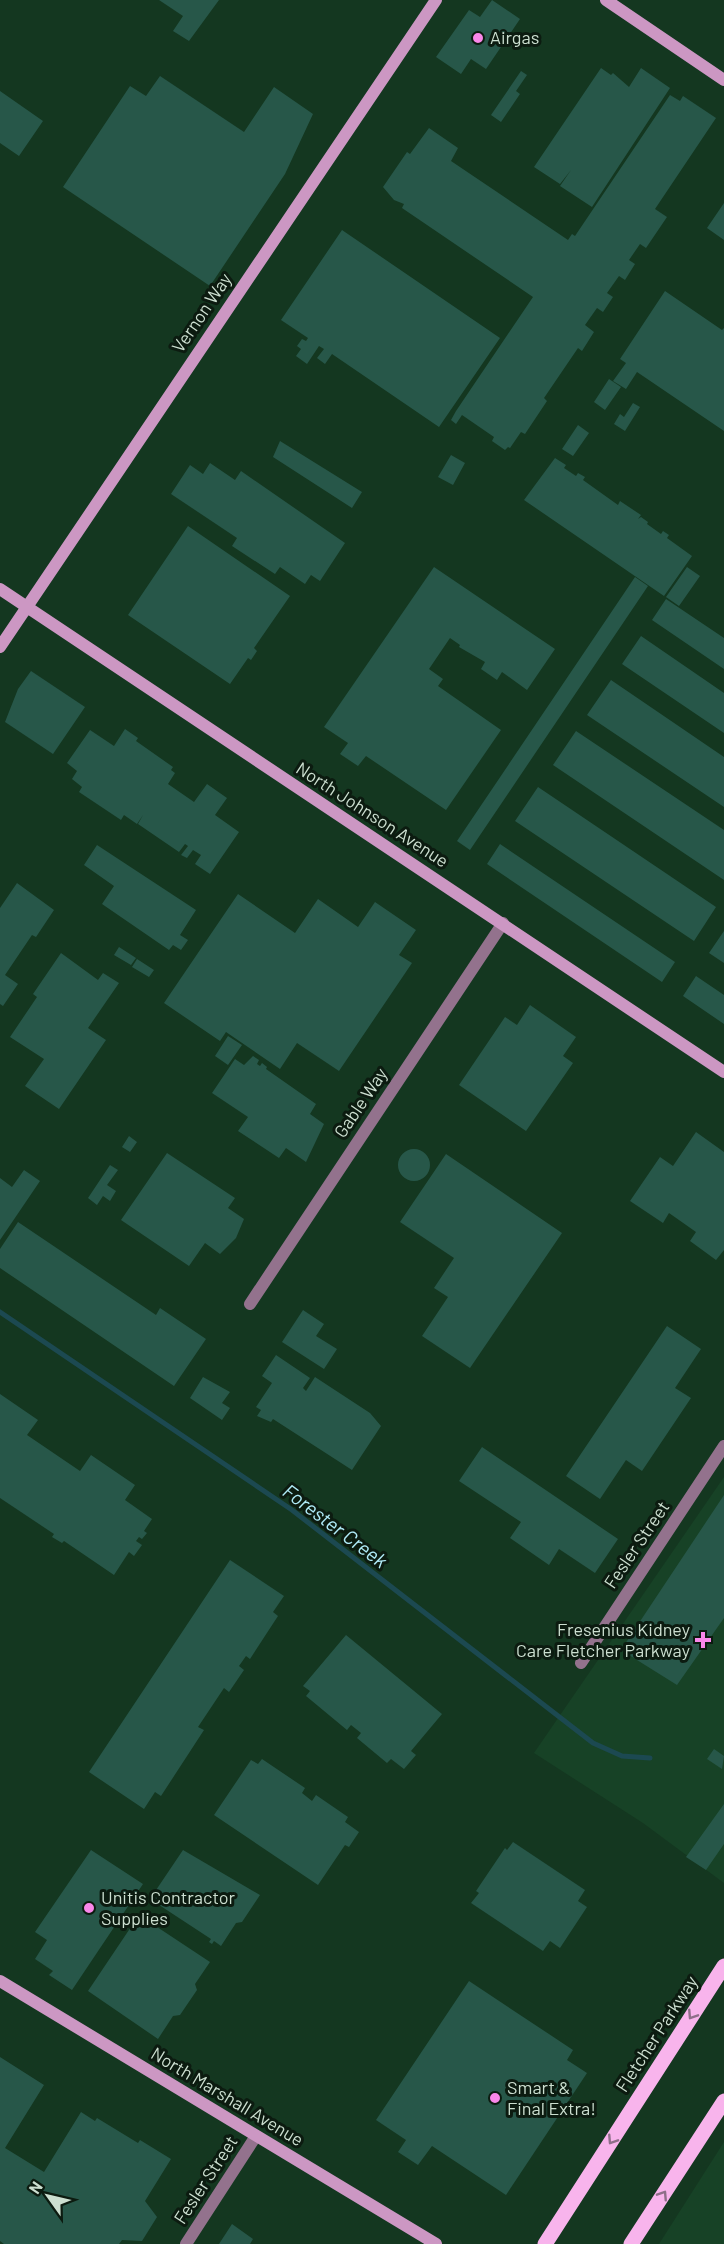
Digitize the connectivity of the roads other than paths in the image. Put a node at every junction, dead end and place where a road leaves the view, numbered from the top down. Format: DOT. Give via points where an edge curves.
graph roads {
  1 [pos="436,0"];
  2 [pos="606,0"];
  3 [pos="724,80"];
  4 [pos="0,590"];
  5 [pos="25,607"];
  6 [pos="0,647"];
  7 [pos="503,923"];
  8 [pos="724,1072"];
  9 [pos="250,1304"];
  10 [pos="724,1446"];
  11 [pos="581,1663"];
  12 [pos="724,1966"];
  13 [pos="0,1981"];
  14 [pos="724,2101"];
  15 [pos="256,2136"];
  16 [pos="186,2244"];
  17 [pos="436,2244"];
  18 [pos="545,2244"];
  19 [pos="631,2244"];
  1 -- 5 [label="main road, Vernon Way"];
  2 -- 3 [label="main road"];
  4 -- 5 [label="main road, North Johnson Avenue"];
  5 -- 6 [label="main road, Vernon Way"];
  5 -- 7 [label="main road, North Johnson Avenue"];
  7 -- 8 [label="main road, North Johnson Avenue"];
  7 -- 9 [label="street, Gable Way"];
  10 -- 11 [label="street, Fesler Street"];
  12 -- 18 [label="main road, Fletcher Parkway, one-way"];
  13 -- 15 [label="main road, North Marshall Avenue"];
  19 -- 14 [label="main road, one-way"];
  15 -- 16 [label="street, Fesler Street"];
  15 -- 17 [label="main road, North Marshall Avenue"];
}
